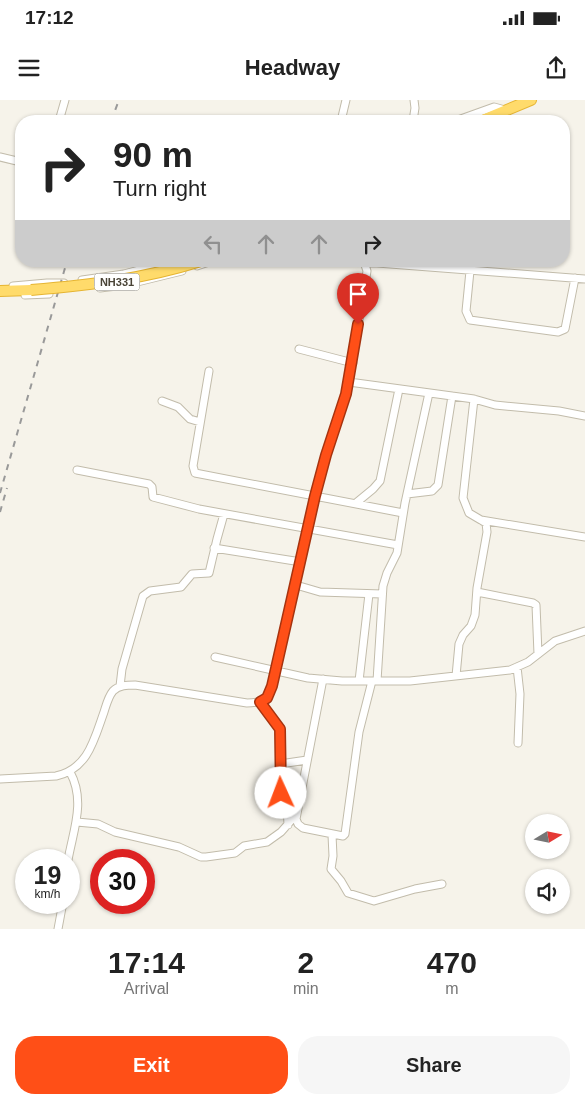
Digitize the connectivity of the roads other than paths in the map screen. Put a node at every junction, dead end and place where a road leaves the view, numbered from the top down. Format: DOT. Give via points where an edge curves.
graph roads {
  1 [pos="65,100"];
  2 [pos="346,100"];
  3 [pos="414,100"];
  4 [pos="531,100"];
  5 [pos="506,110"];
  6 [pos="61,115"];
  7 [pos="342,115"];
  8 [pos="414,115"];
  9 [pos="472,115"];
  10 [pos="500,115"];
  11 [pos="0,157"];
  12 [pos="15,161"];
  13 [pos="151,267"];
  14 [pos="183,267"];
  15 [pos="194,267"];
  16 [pos="365,267"];
  17 [pos="422,267"];
  18 [pos="470,271"];
  19 [pos="575,278"];
  20 [pos="585,279"];
  21 [pos="47,283"];
  22 [pos="63,283"];
  23 [pos="0,287"];
  24 [pos="0,291"];
  25 [pos="0,296"];
  26 [pos="299,349"];
  27 [pos="352,363"];
  28 [pos="209,371"];
  29 [pos="349,382"];
  30 [pos="400,389"];
  31 [pos="429,393"];
  32 [pos="452,396"];
  33 [pos="474,399"];
  34 [pos="162,401"];
  35 [pos="585,416"];
  36 [pos="200,422"];
  37 [pos="77,470"];
  38 [pos="407,494"];
  39 [pos="315,496"];
  40 [pos="356,503"];
  41 [pos="403,513"];
  42 [pos="224,514"];
  43 [pos="480,520"];
  44 [pos="308,529"];
  45 [pos="585,537"];
  46 [pos="398,545"];
  47 [pos="214,548"];
  48 [pos="301,562"];
  49 [pos="296,585"];
  50 [pos="477,592"];
  51 [pos="369,594"];
  52 [pos="382,594"];
  53 [pos="585,631"];
  54 [pos="538,654"];
  55 [pos="215,657"];
  56 [pos="517,667"];
  57 [pos="275,671"];
  58 [pos="456,676"];
  59 [pos="323,680"];
  60 [pos="359,681"];
  61 [pos="374,681"];
  62 [pos="120,686"];
  63 [pos="260,702"];
  64 [pos="518,743"];
  65 [pos="307,760"];
  66 [pos="280,764"];
  67 [pos="70,772"];
  68 [pos="0,779"];
  69 [pos="296,815"];
  70 [pos="77,822"];
  71 [pos="288,825"];
  72 [pos="332,835"];
  73 [pos="71,849"];
  74 [pos="442,884"];
  75 [pos="61,914"];
  76 [pos="58,929"];
  1 -- 6 [label="street"];
  2 -- 7 [label="street"];
  3 -- 8 [label="street"];
  4 -- 5 [label="highway"];
  5 -- 9 [label="street" via="494,107"];
  5 -- 10 [label="highway"];
  11 -- 12 [label="street"];
  13 -- 22 [label="street"];
  14 -- 24 [label="highway, NH331, bridge" via="124,281"];
  15 -- 22 [label="street" via="124,285 63,291"];
  16 -- 27 [label="street"];
  17 -- 18 [label="street"];
  18 -- 19 [label="street"];
  18 -- 19 [label="street" via="466,312 470,320 558,332 565,329"];
  19 -- 20 [label="street"];
  21 -- 22 [label="street"];
  21 -- 23 [label="street"];
  21 -- 25 [label="street" via="48,294"];
  26 -- 27 [label="street"];
  27 -- 29 [label="street"];
  28 -- 36 [label="street"];
  29 -- 30 [label="street"];
  29 -- 39 [label="street"];
  30 -- 31 [label="street"];
  30 -- 40 [label="street" via="380,481"];
  31 -- 32 [label="street"];
  31 -- 38 [label="street"];
  32 -- 33 [label="street"];
  32 -- 38 [label="street" via="438,485 432,491"];
  33 -- 35 [label="street" via="495,406"];
  33 -- 43 [label="street" via="463,491 469,513"];
  34 -- 36 [label="street"];
  36 -- 39 [label="street" via="193,466 195,473"];
  37 -- 42 [label="street" via="149,484 153,498"];
  38 -- 41 [label="street"];
  39 -- 40 [label="street"];
  39 -- 44 [label="street"];
  40 -- 41 [label="street"];
  41 -- 46 [label="street"];
  42 -- 44 [label="street"];
  42 -- 47 [label="street"];
  43 -- 45 [label="street"];
  43 -- 50 [label="street" via="486,524 487,532"];
  44 -- 46 [label="street"];
  44 -- 48 [label="street"];
  46 -- 52 [label="street"];
  47 -- 48 [label="street"];
  47 -- 62 [label="street" via="209,574 192,574 181,587 145,594 122,669"];
  48 -- 49 [label="street"];
  49 -- 51 [label="street" via="320,592"];
  49 -- 57 [label="street"];
  50 -- 54 [label="street" via="536,605"];
  50 -- 58 [label="street" via="474,620 459,644"];
  51 -- 52 [label="street"];
  51 -- 60 [label="street"];
  52 -- 61 [label="street"];
  53 -- 54 [label="street" via="554,641"];
  54 -- 56 [label="street"];
  55 -- 57 [label="street"];
  56 -- 58 [label="street"];
  56 -- 64 [label="street" via="520,694"];
  57 -- 59 [label="street"];
  57 -- 63 [label="street" via="270,694"];
  58 -- 61 [label="street"];
  59 -- 60 [label="street"];
  59 -- 65 [label="street"];
  60 -- 61 [label="street"];
  61 -- 72 [label="street" via="359,732 345,835"];
  62 -- 63 [label="street" via="135,685 247,703"];
  62 -- 67 [label="street" via="109,699 86,756"];
  63 -- 66 [label="street" via="280,729"];
  65 -- 66 [label="street"];
  65 -- 69 [label="street"];
  66 -- 71 [label="street" via="280,790 287,806"];
  67 -- 68 [label="street" via="40,778"];
  67 -- 70 [label="street" via="77,789"];
  69 -- 71 [label="street"];
  69 -- 72 [label="street" via="298,824 304,828"];
  70 -- 71 [label="street" via="94,823 204,857 235,853 244,846 267,842"];
  70 -- 73 [label="street"];
  72 -- 74 [label="street" via="331,869 350,894 378,901"];
  75 -- 76 [label="street"];
}
